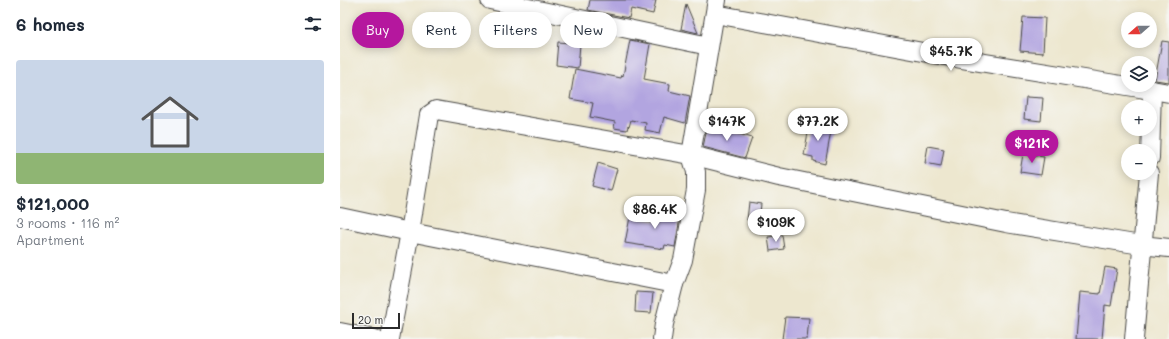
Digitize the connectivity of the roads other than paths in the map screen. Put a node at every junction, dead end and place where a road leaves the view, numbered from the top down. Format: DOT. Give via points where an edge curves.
graph roads {
  1 [pos="490,0"];
  2 [pos="716,7"];
  3 [pos="709,46"];
  4 [pos="1121,85"];
  5 [pos="1157,91"];
  6 [pos="1152,92"];
  7 [pos="1169,93"];
  8 [pos="1150,144"];
  9 [pos="691,155"];
  10 [pos="1147,180"];
  11 [pos="340,217"];
  12 [pos="410,232"];
  13 [pos="1141,245"];
  14 [pos="1169,248"];
  15 [pos="674,284"];
  16 [pos="340,332"];
  17 [pos="375,339"];
  18 [pos="390,339"];
  19 [pos="662,339"];
  20 [pos="1134,339"];
  1 -- 3 [label="street"];
  2 -- 3 [label="street"];
  2 -- 4 [label="street" via="961,59"];
  3 -- 9 [label="street"];
  5 -- 7 [label="street"];
  6 -- 8 [label="street"];
  9 -- 12 [label="street" via="436,110 429,115"];
  9 -- 13 [label="street" via="779,177 1006,223"];
  9 -- 15 [label="street" via="696,172 696,190 683,260"];
  10 -- 13 [label="street"];
  11 -- 12 [label="street"];
  12 -- 15 [label="street"];
  12 -- 18 [label="street"];
  13 -- 14 [label="street"];
  13 -- 20 [label="street"];
  15 -- 19 [label="street"];
  16 -- 17 [label="street"];
}
